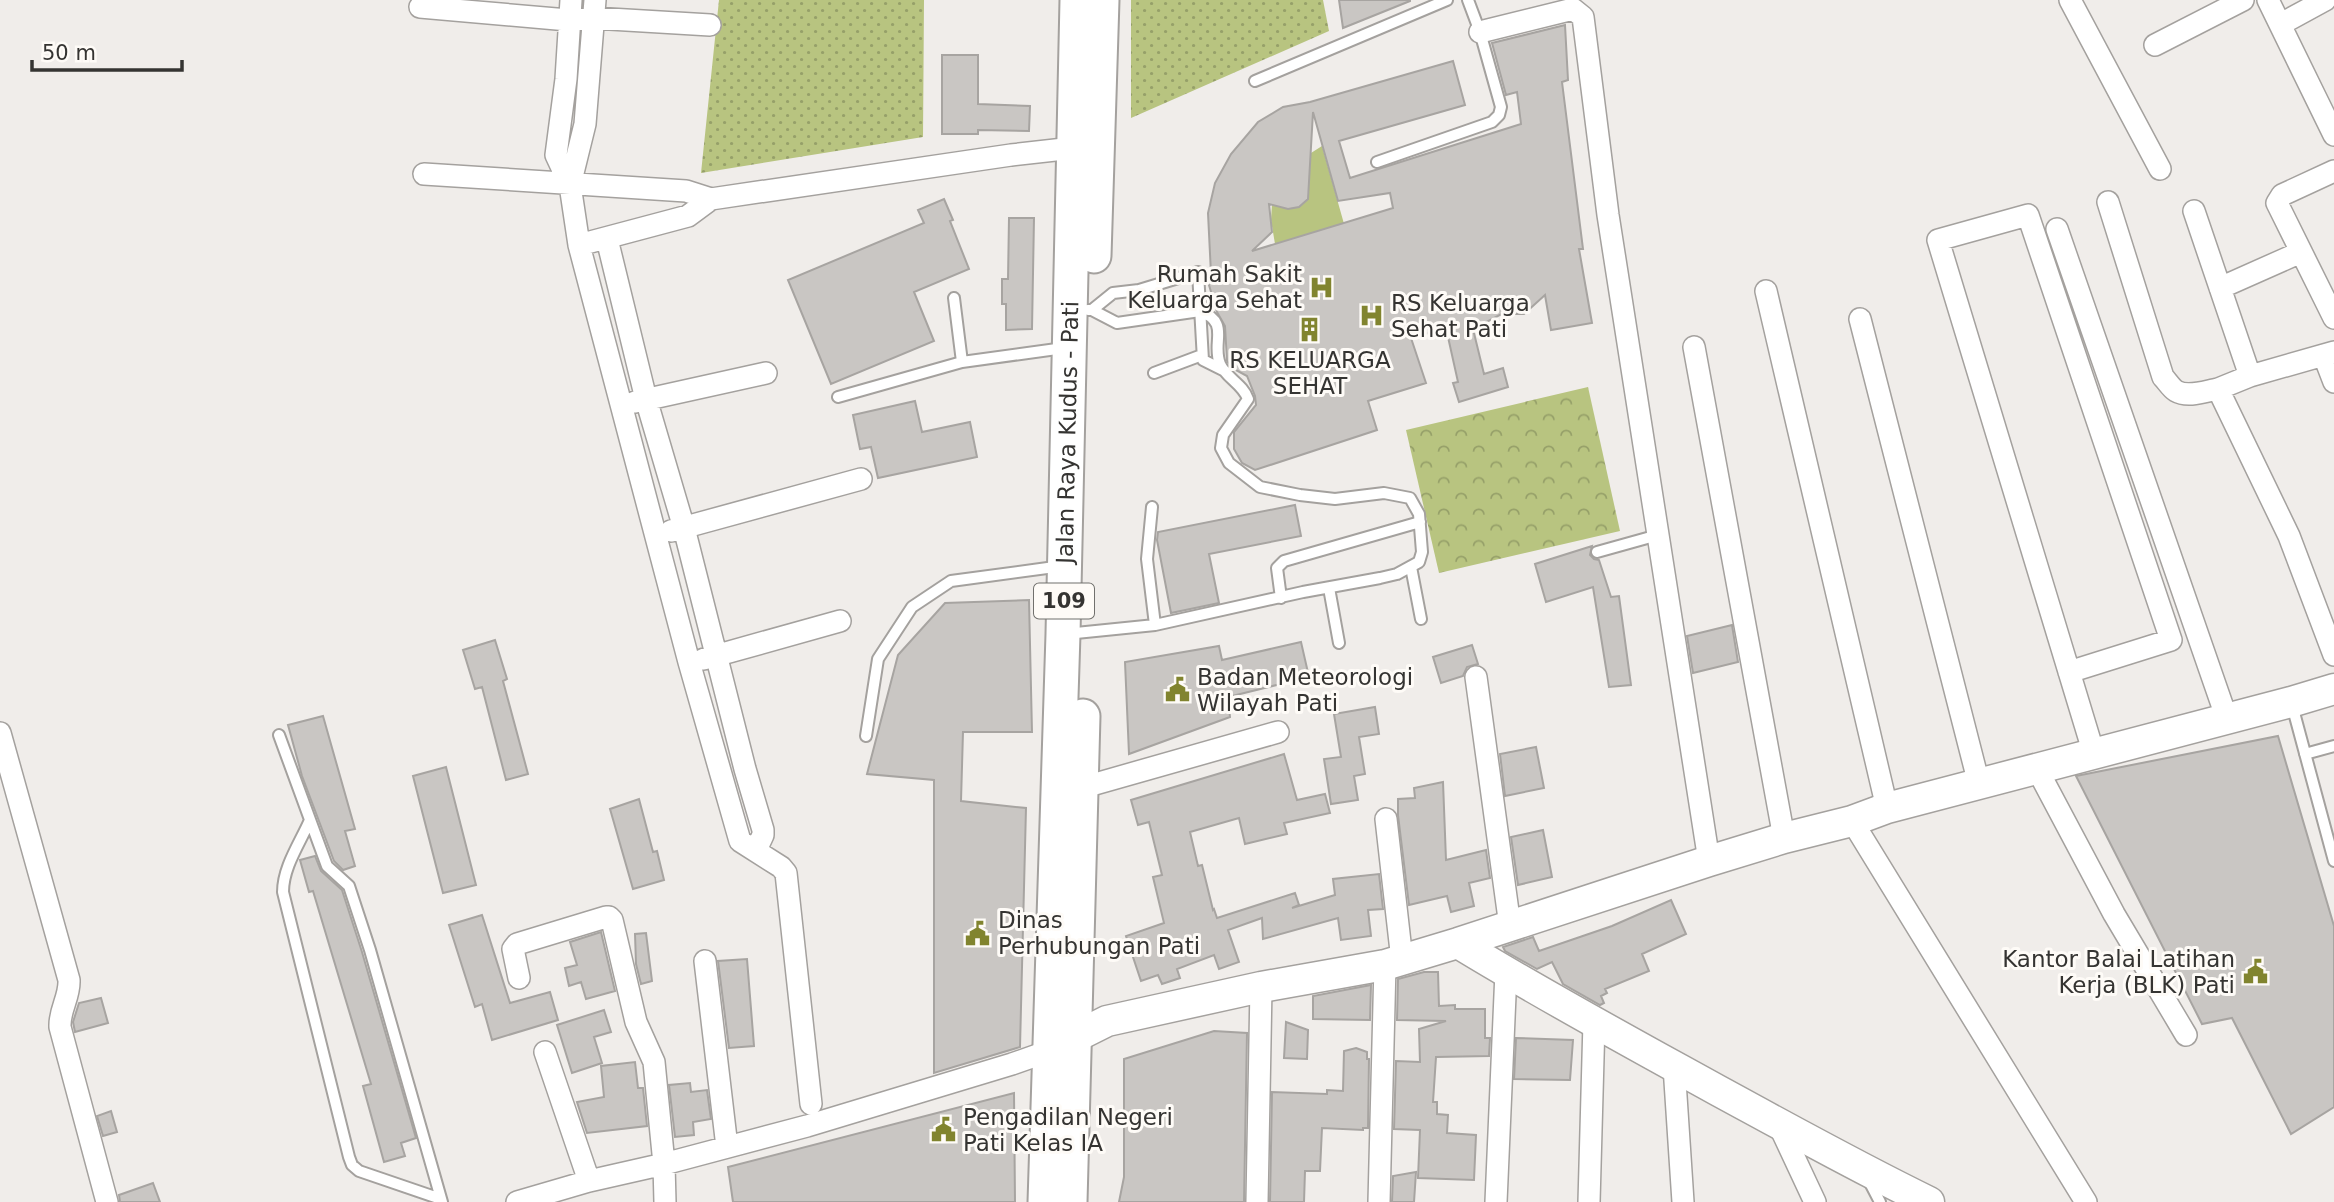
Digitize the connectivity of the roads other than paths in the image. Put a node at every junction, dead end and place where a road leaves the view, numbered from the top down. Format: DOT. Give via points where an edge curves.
graph roads {
  1 [pos="1077,0"];
  2 [pos="1102,0"];
  3 [pos="1447,0"];
  4 [pos="1468,0"];
  5 [pos="2070,0"];
  6 [pos="2243,0"];
  7 [pos="2268,0"];
  8 [pos="2325,0"];
  9 [pos="420,8"];
  10 [pos="594,9"];
  11 [pos="570,10"];
  12 [pos="2281,24"];
  13 [pos="710,25"];
  14 [pos="1480,32"];
  15 [pos="2155,45"];
  16 [pos="1255,82"];
  17 [pos="2334,135"];
  18 [pos="1073,148"];
  19 [pos="1377,162"];
  20 [pos="2160,169"];
  21 [pos="2334,171"];
  22 [pos="424,174"];
  23 [pos="570,185"];
  24 [pos="711,200"];
  25 [pos="2108,202"];
  26 [pos="2194,211"];
  27 [pos="2057,229"];
  28 [pos="607,239"];
  29 [pos="579,245"];
  30 [pos="2301,252"];
  31 [pos="2220,288"];
  32 [pos="1766,291"];
  33 [pos="954,298"];
  34 [pos="1082,311"];
  35 [pos="1200,311"];
  36 [pos="2334,318"];
  37 [pos="1860,319"];
  38 [pos="1070,347"];
  39 [pos="1694,347"];
  40 [pos="2329,354"];
  41 [pos="1202,355"];
  42 [pos="962,362"];
  43 [pos="1224,372"];
  44 [pos="766,373"];
  45 [pos="1154,373"];
  46 [pos="2250,376"];
  47 [pos="2334,382"];
  48 [pos="2218,389"];
  49 [pos="838,397"];
  50 [pos="646,398"];
  51 [pos="621,407"];
  52 [pos="861,479"];
  53 [pos="1152,507"];
  54 [pos="1420,522"];
  55 [pos="684,528"];
  56 [pos="657,535"];
  57 [pos="1658,535"];
  58 [pos="1597,552"];
  59 [pos="1065,565"];
  60 [pos="1411,567"];
  61 [pos="1329,588"];
  62 [pos="1281,598"];
  63 [pos="1420,619"];
  64 [pos="840,621"];
  65 [pos="1155,625"];
  66 [pos="1074,633"];
  67 [pos="1339,643"];
  68 [pos="2334,656"];
  69 [pos="717,657"];
  70 [pos="689,662"];
  71 [pos="2069,673"];
  72 [pos="1476,677"];
  73 [pos="2334,689"];
  74 [pos="2291,702"];
  75 [pos="2227,719"];
  76 [pos="1278,732"];
  77 [pos="0,733"];
  78 [pos="279,735"];
  79 [pos="866,736"];
  80 [pos="2334,746"];
  81 [pos="2094,754"];
  82 [pos="2305,754"];
  83 [pos="2037,769"];
  84 [pos="1979,784"];
  85 [pos="1081,788"];
  86 [pos="1886,808"];
  87 [pos="1386,819"];
  88 [pos="310,820"];
  89 [pos="1852,821"];
  90 [pos="1784,838"];
  91 [pos="756,850"];
  92 [pos="1709,861"];
  93 [pos="2334,861"];
  94 [pos="1510,926"];
  95 [pos="1458,943"];
  96 [pos="705,961"];
  97 [pos="1394,962"];
  98 [pos="1506,972"];
  99 [pos="519,978"];
  100 [pos="1261,987"];
  101 [pos="1594,1022"];
  102 [pos="2186,1035"];
  103 [pos="1061,1044"];
  104 [pos="545,1052"];
  105 [pos="1674,1066"];
  106 [pos="811,1104"];
  107 [pos="1778,1123"];
  108 [pos="727,1147"];
  109 [pos="664,1164"];
  110 [pos="1863,1170"];
  111 [pos="589,1181"];
  112 [pos="442,1200"];
  113 [pos="107,1202"];
  114 [pos="517,1202"];
  115 [pos="665,1202"];
  116 [pos="1045,1202"];
  117 [pos="1070,1202"];
  118 [pos="1257,1202"];
  119 [pos="1379,1202"];
  120 [pos="1496,1202"];
  121 [pos="1589,1202"];
  122 [pos="1683,1202"];
  123 [pos="1815,1202"];
  124 [pos="1880,1202"];
  125 [pos="1929,1202"];
  126 [pos="2086,1202"];
  1 -- 18 [label="main road, Jalan Raya Kudus - Pati / 109"];
  2 -- 34 [label="main road, Jalan Raya Kudus - Pati / 109"];
  3 -- 16 [label="lane"];
  4 -- 14 [label="lane"];
  5 -- 20 [label="street"];
  6 -- 15 [label="street"];
  7 -- 12 [label="street"];
  8 -- 12 [label="street"];
  9 -- 11 [label="street"];
  10 -- 11 [label="street"];
  10 -- 13 [label="street"];
  10 -- 23 [label="street" via="585,124"];
  11 -- 23 [label="street" via="556,155"];
  12 -- 17 [label="street"];
  14 -- 19 [label="lane" via="1501,107 1497,119"];
  14 -- 57 [label="street" via="1573,9 1583,17 1608,215"];
  18 -- 24 [label="street"];
  18 -- 34 [label="main road, Jalan Raya Kudus - Pati / 109"];
  21 -- 30 [label="street" via="2282,195 2277,203"];
  22 -- 23 [label="street"];
  23 -- 24 [label="street" via="686,191"];
  23 -- 29 [label="street"];
  24 -- 28 [label="street" via="688,216"];
  25 -- 48 [label="street" via="2163,377 2181,393"];
  26 -- 31 [label="street"];
  27 -- 75 [label="street"];
  28 -- 29 [label="street"];
  28 -- 50 [label="street"];
  29 -- 51 [label="street"];
  30 -- 31 [label="street"];
  30 -- 36 [label="street"];
  31 -- 46 [label="street"];
  32 -- 86 [label="street"];
  33 -- 42 [label="lane"];
  34 -- 35 [label="lane" via="1117,323"];
  34 -- 35 [label="lane" via="1113,293 1198,272"];
  34 -- 38 [label="main road, Jalan Raya Kudus - Pati / 109"];
  34 -- 66 [label="main road, Jalan Raya Kudus - Pati / 109"];
  35 -- 41 [label="lane"];
  35 -- 43 [label="lane" via="1216,321"];
  37 -- 84 [label="street"];
  38 -- 42 [label="lane"];
  38 -- 59 [label="main road, Jalan Raya Kudus - Pati / 109"];
  39 -- 90 [label="street"];
  40 -- 46 [label="street"];
  40 -- 47 [label="street"];
  41 -- 43 [label="lane" via="1207,364"];
  41 -- 45 [label="lane"];
  42 -- 49 [label="lane"];
  43 -- 54 [label="lane" via="1248,399 1223,435 1221,448 1228,463 1260,487 1300,495 1335,499 1384,493 1405,496 1418,508"];
  44 -- 50 [label="street"];
  46 -- 48 [label="street"];
  48 -- 68 [label="street" via="2289,536"];
  50 -- 51 [label="street"];
  50 -- 55 [label="street"];
  51 -- 56 [label="street"];
  52 -- 55 [label="street"];
  53 -- 65 [label="lane" via="1147,559"];
  54 -- 60 [label="lane" via="1422,552"];
  54 -- 62 [label="lane" via="1284,561 1277,568"];
  55 -- 56 [label="street"];
  55 -- 69 [label="street"];
  56 -- 70 [label="street"];
  57 -- 58 [label="lane"];
  57 -- 92 [label="street"];
  59 -- 66 [label="main road, Jalan Raya Kudus - Pati / 109"];
  59 -- 79 [label="lane" via="951,581 912,607 878,659"];
  60 -- 61 [label="lane"];
  60 -- 63 [label="lane"];
  61 -- 62 [label="lane"];
  61 -- 67 [label="lane"];
  62 -- 65 [label="lane"];
  64 -- 69 [label="street"];
  65 -- 66 [label="lane"];
  66 -- 85 [label="main road, Jalan Raya Kudus - Pati / 109"];
  66 -- 103 [label="main road, Jalan Raya Kudus - Pati / 109"];
  69 -- 70 [label="street"];
  69 -- 91 [label="street" via="763,830"];
  70 -- 91 [label="street" via="740,841"];
  71 -- 71 [label="street" via="1938,240 2028,215 2171,640"];
  71 -- 81 [label="street"];
  72 -- 94 [label="street"];
  73 -- 74 [label="street"];
  74 -- 75 [label="street"];
  74 -- 82 [label="lane"];
  75 -- 81 [label="street"];
  76 -- 85 [label="street"];
  77 -- 113 [label="street" via="69,980 61,1027"];
  78 -- 88 [label="lane"];
  80 -- 82 [label="lane"];
  81 -- 83 [label="street"];
  82 -- 93 [label="lane"];
  83 -- 84 [label="street"];
  83 -- 102 [label="street" via="2114,914"];
  84 -- 86 [label="street"];
  85 -- 103 [label="main road, Jalan Raya Kudus - Pati / 109"];
  86 -- 89 [label="street"];
  87 -- 97 [label="street"];
  88 -- 112 [label="lane" via="327,866 349,887"];
  88 -- 112 [label="lane" via="286,871 283,892 349,1157 359,1171"];
  89 -- 90 [label="street"];
  89 -- 126 [label="street"];
  90 -- 92 [label="street"];
  91 -- 106 [label="street" via="786,873"];
  92 -- 94 [label="street"];
  94 -- 95 [label="street"];
  95 -- 97 [label="street"];
  95 -- 98 [label="street"];
  96 -- 108 [label="street"];
  97 -- 100 [label="street"];
  97 -- 119 [label="street"];
  98 -- 101 [label="street"];
  98 -- 120 [label="street"];
  99 -- 109 [label="street" via="513,949 517,944 609,917 636,1022 653,1056"];
  100 -- 103 [label="street" via="1107,1021"];
  100 -- 118 [label="street"];
  101 -- 105 [label="street"];
  101 -- 121 [label="street"];
  103 -- 108 [label="street" via="1012,1064"];
  103 -- 116 [label="main road, Jalan Raya Kudus - Pati / 109"];
  103 -- 117 [label="main road, Jalan Raya Kudus - Pati / 109"];
  104 -- 111 [label="street"];
  105 -- 107 [label="street"];
  105 -- 122 [label="street"];
  107 -- 110 [label="street"];
  107 -- 123 [label="street"];
  108 -- 109 [label="street"];
  109 -- 111 [label="street"];
  109 -- 115 [label="street"];
  110 -- 124 [label="lane"];
  110 -- 125 [label="street"];
  111 -- 114 [label="street"];
}
